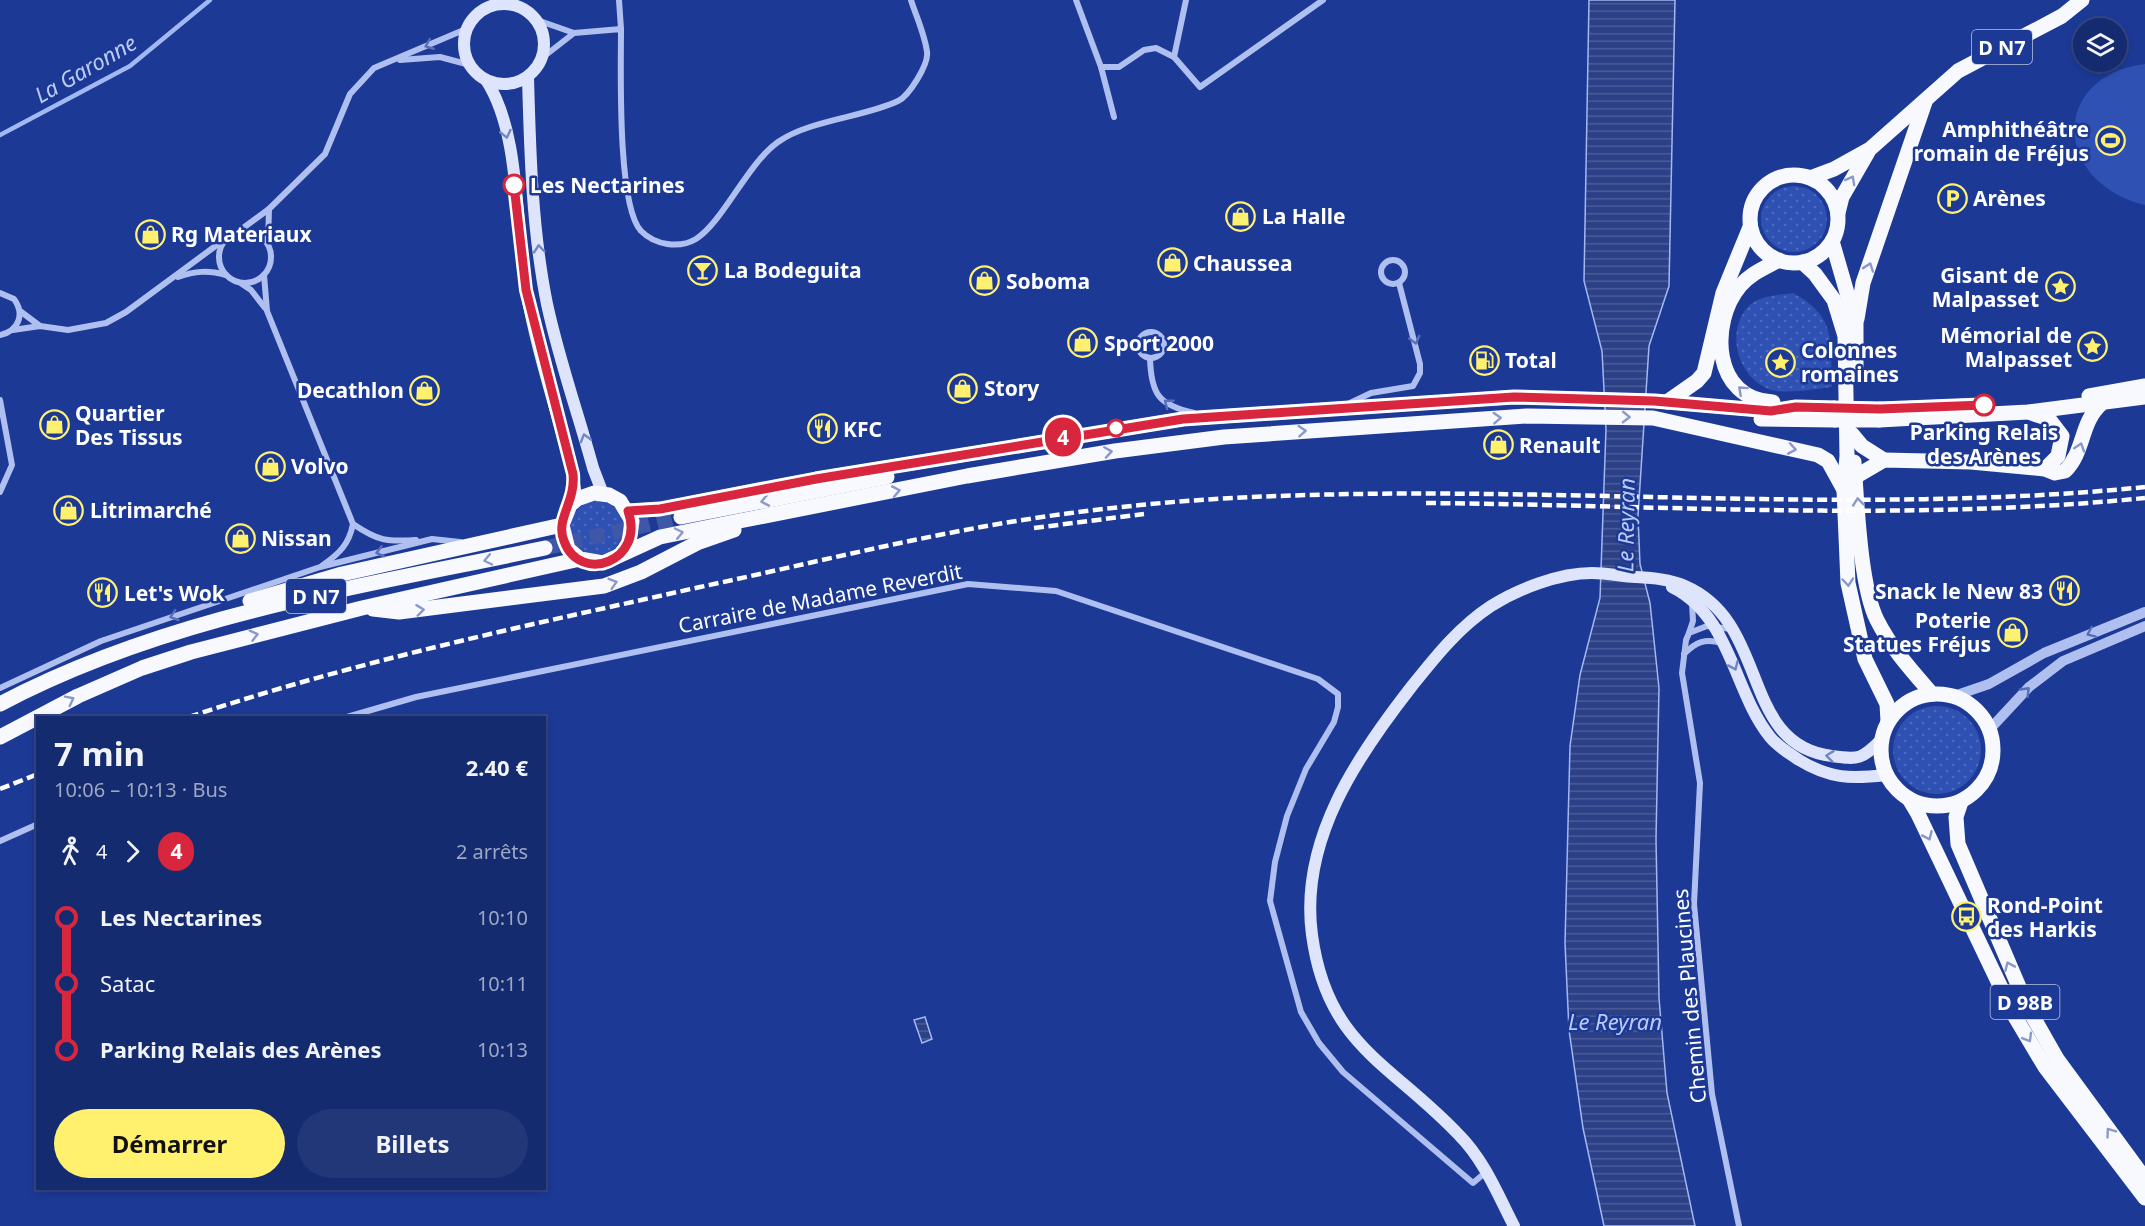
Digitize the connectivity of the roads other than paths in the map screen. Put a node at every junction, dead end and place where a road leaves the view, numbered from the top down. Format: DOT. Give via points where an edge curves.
graph roads {
  1 [pos="619,0"];
  2 [pos="911,0"];
  3 [pos="1076,0"];
  4 [pos="1186,0"];
  5 [pos="1323,0"];
  6 [pos="2082,0"];
  7 [pos="486,5"];
  8 [pos="530,11"];
  9 [pos="466,29"];
  10 [pos="621,29"];
  11 [pos="574,33"];
  12 [pos="1174,57"];
  13 [pos="542,58"];
  14 [pos="390,61"];
  15 [pos="470,65"];
  16 [pos="1101,67"];
  17 [pos="528,77"];
  18 [pos="486,80"];
  19 [pos="1926,99"];
  20 [pos="1114,117"];
  21 [pos="1870,149"];
  22 [pos="1810,178"];
  23 [pos="269,209"];
  24 [pos="1838,214"];
  25 [pos="1750,227"];
  26 [pos="239,231"];
  27 [pos="225,239"];
  28 [pos="1832,241"];
  29 [pos="268,243"];
  30 [pos="1779,260"];
  31 [pos="1802,262"];
  32 [pos="226,275"];
  33 [pos="264,275"];
  34 [pos="171,279"];
  35 [pos="240,283"];
  36 [pos="1399,284"];
  37 [pos="0,293"];
  38 [pos="20,311"];
  39 [pos="267,311"];
  40 [pos="1856,324"];
  41 [pos="40,326"];
  42 [pos="10,331"];
  43 [pos="0,335"];
  44 [pos="0,342"];
  45 [pos="1150,358"];
  46 [pos="2145,386"];
  47 [pos="2145,397"];
  48 [pos="0,400"];
  49 [pos="1661,401"];
  50 [pos="2101,404"];
  51 [pos="1341,407"];
  52 [pos="1796,407"];
  53 [pos="2028,412"];
  54 [pos="1835,414"];
  55 [pos="1879,414"];
  56 [pos="1215,418"];
  57 [pos="1653,418"];
  58 [pos="1852,434"];
  59 [pos="1884,460"];
  60 [pos="2045,469"];
  61 [pos="1855,477"];
  62 [pos="1844,490"];
  63 [pos="0,492"];
  64 [pos="603,494"];
  65 [pos="839,502"];
  66 [pos="570,505"];
  67 [pos="628,511"];
  68 [pos="681,517"];
  69 [pos="353,524"];
  70 [pos="562,525"];
  71 [pos="432,539"];
  72 [pos="479,543"];
  73 [pos="545,548"];
  74 [pos="623,552"];
  75 [pos="580,560"];
  76 [pos="320,567"];
  77 [pos="1655,579"];
  78 [pos="1690,600"];
  79 [pos="362,608"];
  80 [pos="2145,612"];
  81 [pos="1713,626"];
  82 [pos="2145,626"];
  83 [pos="1734,630"];
  84 [pos="1689,633"];
  85 [pos="1724,644"];
  86 [pos="1683,654"];
  87 [pos="91,661"];
  88 [pos="0,688"];
  89 [pos="1932,694"];
  90 [pos="1954,696"];
  91 [pos="0,704"];
  92 [pos="40,716"];
  93 [pos="350,716"];
  94 [pos="36,718"];
  95 [pos="1888,721"];
  96 [pos="1990,729"];
  97 [pos="0,737"];
  98 [pos="1881,740"];
  99 [pos="1886,775"];
  100 [pos="1909,799"];
  101 [pos="1961,802"];
  102 [pos="36,825"];
  103 [pos="0,841"];
  104 [pos="1486,1172"];
  105 [pos="2145,1179"];
  106 [pos="2145,1198"];
  107 [pos="1514,1226"];
  108 [pos="1739,1226"];
  1 -- 10 [label="street"];
  2 -- 10 [label="street" via="928,54 921,73 900,100 778,141 707,229 696,239 679,245 658,242 641,230 628,195"];
  3 -- 16 [label="street"];
  4 -- 12 [label="street"];
  5 -- 12 [label="street" via="1200,87"];
  6 -- 19 [label="main road, D N7" via="2062,16 1958,72"];
  7 -- 8 [label="main road" via="505,3"];
  7 -- 9 [label="main road"];
  8 -- 11 [label="street"];
  8 -- 13 [label="main road" via="544,40"];
  9 -- 14 [label="street, one-way"];
  9 -- 15 [label="main road" via="464,51"];
  10 -- 11 [label="street"];
  11 -- 13 [label="street"];
  12 -- 16 [label="street" via="1156,48 1144,50 1119,67"];
  13 -- 17 [label="main road"];
  14 -- 15 [label="street" via="440,57"];
  14 -- 23 [label="street" via="374,68 360,81 350,94 325,154"];
  15 -- 18 [label="main road"];
  16 -- 20 [label="street"];
  17 -- 18 [label="main road" via="509,84"];
  64 -- 17 [label="main road, one-way" via="548,305 540,263 528,131"];
  18 -- 66 [label="main road, one-way" via="498,98 508,141 526,290 573,474 575,489"];
  19 -- 21 [label="main road, D N7"];
  40 -- 19 [label="main road, one-way" via="1863,283"];
  21 -- 22 [label="main road, D N7" via="1834,170"];
  24 -- 21 [label="main road, D N7, one-way" via="1842,197"];
  22 -- 24 [label="main road" via="1829,192"];
  22 -- 25 [label="main road" via="1782,176 1764,187 1752,205"];
  23 -- 26 [label="street"];
  23 -- 29 [label="street"];
  24 -- 28 [label="main road"];
  25 -- 30 [label="main road" via="1760,248"];
  25 -- 49 [label="main road" via="1723,293 1704,373"];
  26 -- 27 [label="street"];
  26 -- 29 [label="street" via="255,232"];
  27 -- 32 [label="street" via="219,261"];
  27 -- 34 [label="street"];
  28 -- 31 [label="main road" via="1819,255"];
  28 -- 40 [label="main road"];
  29 -- 33 [label="street" via="271,260"];
  30 -- 31 [label="main road"];
  52 -- 30 [label="main road, one-way" via="1761,402 1747,395 1722,366 1719,349 1730,300 1751,274"];
  31 -- 62 [label="main road" via="1834,300 1845,336"];
  32 -- 34 [label="street" via="192,271"];
  32 -- 35 [label="street"];
  33 -- 35 [label="street"];
  33 -- 39 [label="street"];
  34 -- 41 [label="street" via="106,323 68,330"];
  35 -- 39 [label="street" via="251,290"];
  36 -- 36 [label="street" via="1405,268 1397,261 1388,261 1381,276 1387,284"];
  36 -- 51 [label="street, one-way" via="1420,373 1413,386 1371,393"];
  37 -- 38 [label="street" via="14,299"];
  38 -- 41 [label="street"];
  38 -- 42 [label="street" via="18,324"];
  39 -- 69 [label="street"];
  40 -- 58 [label="main road"];
  41 -- 42 [label="street"];
  42 -- 43 [label="street"];
  42 -- 44 [label="street"];
  45 -- 45 [label="street" via="1157,356 1164,346 1162,338 1151,332 1140,338 1138,346"];
  56 -- 45 [label="street, one-way" via="1167,405 1155,389"];
  46 -- 55 [label="main road" via="2080,398"];
  47 -- 50 [label="main road"];
  48 -- 63 [label="street" via="12,465"];
  49 -- 51 [label="main road" via="1514,397"];
  49 -- 52 [label="main road" via="1771,411"];
  50 -- 53 [label="main road"];
  60 -- 50 [label="main road, one-way" via="2055,473 2072,464 2090,416"];
  51 -- 56 [label="main road"];
  52 -- 54 [label="main road"];
  53 -- 55 [label="main road"];
  53 -- 60 [label="main road" via="2049,419 2062,436 2058,456"];
  54 -- 55 [label="main road, bridge"];
  54 -- 57 [label="main road" via="1815,422 1710,416"];
  56 -- 67 [label="main road" via="1116,428 660,509"];
  56 -- 68 [label="main road, one-way"];
  57 -- 62 [label="main road, one-way" via="1818,455 1828,461"];
  65 -- 57 [label="main road, D N7, one-way" via="1115,450 1224,437 1437,421"];
  58 -- 59 [label="main road" via="1862,447"];
  58 -- 61 [label="main road"];
  59 -- 60 [label="main road"];
  59 -- 61 [label="main road"];
  89 -- 61 [label="main road, one-way" via="1877,619 1866,585"];
  62 -- 95 [label="main road, one-way" via="1853,616 1865,659 1887,704"];
  64 -- 66 [label="main road" via="585,495"];
  64 -- 67 [label="main road" via="615,498"];
  74 -- 65 [label="main road, D N7, one-way" via="660,537"];
  79 -- 65 [label="main road, D N7, one-way" via="399,612 604,586 641,573 718,535"];
  66 -- 70 [label="main road"];
  67 -- 74 [label="main road" via="632,532"];
  69 -- 71 [label="street" via="387,542"];
  69 -- 76 [label="street" via="345,546"];
  70 -- 72 [label="main road"];
  70 -- 75 [label="main road" via="564,541"];
  71 -- 72 [label="street"];
  71 -- 76 [label="street, one-way"];
  72 -- 87 [label="main road" via="342,574 241,604 121,644"];
  73 -- 87 [label="main road, D N7, one-way" via="249,611"];
  74 -- 75 [label="main road" via="603,563"];
  75 -- 79 [label="main road, D N7"];
  76 -- 88 [label="street, one-way" via="101,641"];
  77 -- 78 [label="main road"];
  77 -- 83 [label="main road" via="1684,585 1706,599"];
  77 -- 104 [label="main road" via="1592,573 1565,577 1524,589 1468,622 1380,728 1348,774 1328,823 1313,877 1311,930 1325,992 1364,1051 1461,1136"];
  78 -- 81 [label="main road"];
  78 -- 84 [label="street, Chemin des Plaucines" via="1693,621"];
  92 -- 79 [label="main road, D N7, one-way" via="142,668"];
  80 -- 90 [label="street, one-way" via="2044,653 1989,684"];
  81 -- 83 [label="street"];
  81 -- 84 [label="street"];
  81 -- 85 [label="main road"];
  96 -- 82 [label="street, one-way" via="2028,687 2063,661"];
  98 -- 83 [label="main road, one-way" via="1864,757 1851,759 1803,750 1770,714"];
  84 -- 86 [label="street, Chemin des Plaucines"];
  85 -- 86 [label="street" via="1713,640 1696,642"];
  85 -- 99 [label="main road, one-way" via="1760,722 1785,750 1827,775"];
  86 -- 108 [label="street, Chemin des Plaucines" via="1682,674 1700,783 1694,904 1712,1094"];
  87 -- 91 [label="main road, D N7"];
  89 -- 90 [label="main road"];
  89 -- 95 [label="main road" via="1907,702"];
  90 -- 96 [label="main road" via="1976,709"];
  93 -- 104 [label="street, Carraire de Madame Reverdit" via="416,697 968,584 1056,591 1318,679 1338,694 1338,707 1287,816 1270,901 1301,1012 1342,1072 1473,1183"];
  97 -- 94 [label="main road, D N7, one-way"];
  95 -- 98 [label="main road"];
  96 -- 101 [label="main road" via="1992,765 1980,787"];
  98 -- 99 [label="main road"];
  99 -- 100 [label="main road" via="1895,789"];
  100 -- 101 [label="main road" via="1934,807"];
  100 -- 106 [label="main road, D 98B, one-way" via="2014,1015 2045,1067"];
  105 -- 101 [label="main road, D 98B, one-way" via="2057,1059 2028,1008 1958,844 1956,817"];
  102 -- 103 [label="street"];
  104 -- 107 [label="main road"];
}
